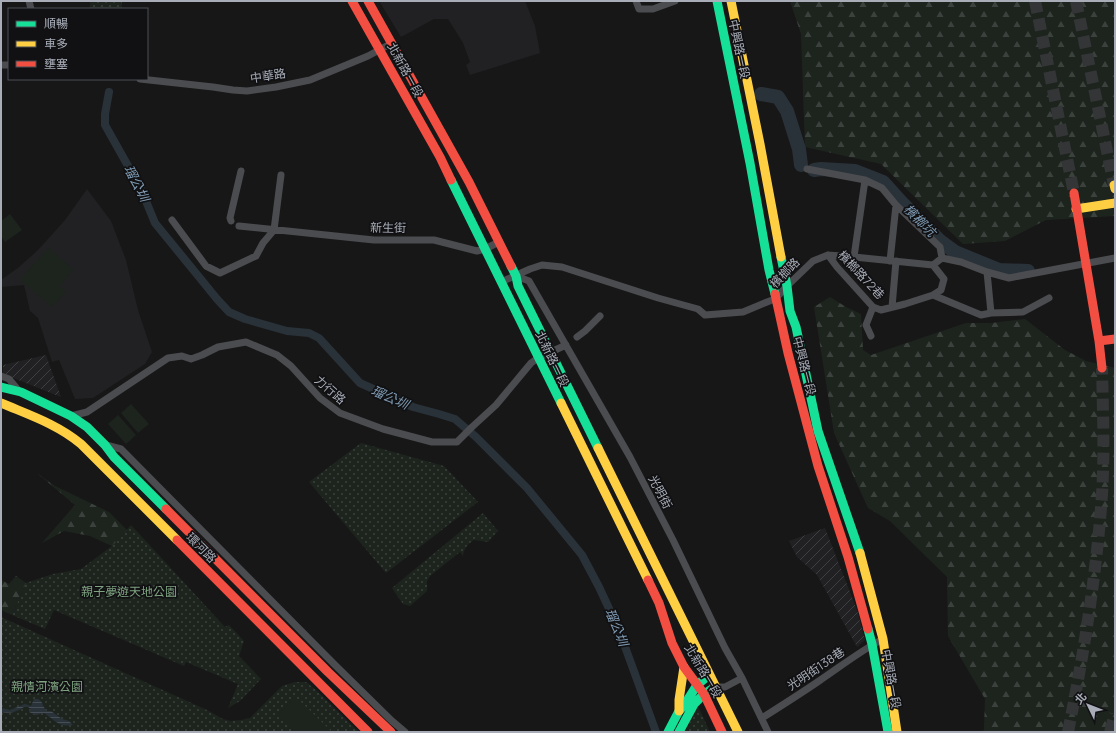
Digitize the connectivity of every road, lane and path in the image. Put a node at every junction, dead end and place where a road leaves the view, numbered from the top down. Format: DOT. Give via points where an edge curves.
graph roads {
  1 [pos="352,1"];
  2 [pos="368,1"];
  3 [pos="636,1"];
  4 [pos="676,1"];
  5 [pos="717,1"];
  6 [pos="731,1"];
  7 [pos="392,43"];
  8 [pos="380,49"];
  9 [pos="148,80"];
  10 [pos="807,169"];
  11 [pos="241,171"];
  12 [pos="281,175"];
  13 [pos="865,180"];
  14 [pos="1074,193"];
  15 [pos="1115,203"];
  16 [pos="896,205"];
  17 [pos="1076,209"];
  18 [pos="172,220"];
  19 [pos="231,221"];
  20 [pos="239,226"];
  21 [pos="274,230"];
  22 [pos="499,242"];
  23 [pos="485,249"];
  24 [pos="828,255"];
  25 [pos="854,257"];
  26 [pos="942,258"];
  27 [pos="1115,258"];
  28 [pos="893,261"];
  29 [pos="932,265"];
  30 [pos="987,272"];
  31 [pos="516,276"];
  32 [pos="501,282"];
  33 [pos="787,286"];
  34 [pos="933,295"];
  35 [pos="1049,298"];
  36 [pos="775,300"];
  37 [pos="873,307"];
  38 [pos="892,307"];
  39 [pos="991,313"];
  40 [pos="600,316"];
  41 [pos="872,336"];
  42 [pos="577,337"];
  43 [pos="1115,339"];
  44 [pos="1099,341"];
  45 [pos="566,345"];
  46 [pos="551,352"];
  47 [pos="538,358"];
  48 [pos="1102,368"];
  49 [pos="1,376"];
  50 [pos="1,387"];
  51 [pos="20,392"];
  52 [pos="1,403"];
  53 [pos="71,416"];
  54 [pos="105,445"];
  55 [pos="882,639"];
  56 [pos="872,644"];
  57 [pos="684,667"];
  58 [pos="709,675"];
  59 [pos="742,678"];
  60 [pos="697,684"];
  61 [pos="715,686"];
  62 [pos="704,694"];
  63 [pos="679,711"];
  64 [pos="349,713"];
  65 [pos="762,718"];
  66 [pos="368,732"];
  67 [pos="377,732"];
  68 [pos="391,732"];
  69 [pos="405,732"];
  70 [pos="668,732"];
  71 [pos="679,732"];
  72 [pos="722,732"];
  73 [pos="738,732"];
  74 [pos="768,732"];
  75 [pos="888,732"];
  76 [pos="897,732"];
  1 -- 8 [label="main road, 北新路一段"];
  2 -- 7 [label="main road, 北新路一段"];
  3 -- 4 [label="street" via="639,9 653,9"];
  5 -- 36 [label="main road, 中興路一段"];
  6 -- 33 [label="main road, 中興路一段"];
  7 -- 8 [label="street, 中華路"];
  7 -- 22 [label="main road, 北新路一段" via="470,182"];
  8 -- 9 [label="street, 中華路" via="310,80 254,90"];
  8 -- 23 [label="main road, 北新路一段" via="440,157"];
  10 -- 13 [label="street"];
  11 -- 19 [label="street"];
  12 -- 21 [label="street"];
  13 -- 16 [label="street" via="882,188"];
  13 -- 25 [label="street"];
  14 -- 17 [label="main road"];
  15 -- 17 [label="main road"];
  16 -- 26 [label="street" via="940,247"];
  16 -- 28 [label="street"];
  17 -- 44 [label="main road"];
  18 -- 21 [label="street" via="206,266 220,273 256,256"];
  20 -- 21 [label="street, 新生街"];
  21 -- 23 [label="street, 新生街" via="374,240 434,240 477,251"];
  22 -- 23 [label="street, 新生街"];
  22 -- 31 [label="main road, 北新路一段"];
  23 -- 32 [label="main road, 北新路一段"];
  24 -- 25 [label="street"];
  24 -- 33 [label="street, 檳榔路" via="813,261"];
  24 -- 37 [label="street, 檳榔路72巷"];
  25 -- 28 [label="street"];
  26 -- 29 [label="street"];
  26 -- 30 [label="street"];
  27 -- 30 [label="street" via="1009,278"];
  28 -- 29 [label="street"];
  28 -- 38 [label="street"];
  29 -- 34 [label="street" via="944,279 940,290"];
  30 -- 39 [label="street"];
  31 -- 32 [label="street, 檳榔路"];
  31 -- 36 [label="street, 檳榔路" via="542,265 562,267 698,309 705,315 744,312"];
  31 -- 45 [label="street, 光明街" via="529,281"];
  31 -- 46 [label="main road, 北新路一段" via="518,286"];
  32 -- 47 [label="main road, 北新路一段"];
  33 -- 36 [label="street, 檳榔路"];
  33 -- 55 [label="main road, 中興路一段" via="790,311 796,327 818,431 859,551"];
  34 -- 38 [label="street, 檳榔路72巷"];
  34 -- 39 [label="street" via="981,315"];
  35 -- 39 [label="street" via="1023,312"];
  36 -- 56 [label="main road, 中興路一段" via="814,451 848,557"];
  37 -- 38 [label="street, 檳榔路72巷" via="881,310"];
  37 -- 41 [label="street" via="866,325"];
  40 -- 42 [label="street"];
  43 -- 44 [label="main road"];
  44 -- 48 [label="main road"];
  45 -- 46 [label="street, 力行路"];
  45 -- 59 [label="street, 光明街" via="630,458"];
  46 -- 47 [label="street, 力行路"];
  46 -- 58 [label="main road, 北新路一段"];
  47 -- 53 [label="street, 力行路" via="457,442 432,442 383,429 340,413 320,398 291,366 277,355 246,342 218,347 191,359 182,356 168,358 87,412"];
  47 -- 57 [label="main road, 北新路一段" via="659,603 672,643"];
  49 -- 51 [label="street, 環河路" via="9,379"];
  50 -- 51 [label="main road, 環河路"];
  51 -- 53 [label="main road, 環河路"];
  52 -- 64 [label="main road, 環河路" via="57,427 81,444"];
  53 -- 54 [label="main road, 環河路" via="87,427"];
  54 -- 68 [label="main road, 環河路" via="125,468"];
  54 -- 69 [label="street, 環河路" via="121,450"];
  55 -- 56 [label="street, 光明街138巷"];
  55 -- 76 [label="main road, 中興路一段"];
  56 -- 65 [label="street, 光明街138巷"];
  56 -- 75 [label="main road, 中興路一段"];
  57 -- 60 [label="main road, 北新路一段"];
  57 -- 63 [label="main road"];
  58 -- 60 [label="main road"];
  58 -- 61 [label="main road, 北新路一段"];
  59 -- 61 [label="street" via="725,687"];
  59 -- 65 [label="street, 光明街"];
  60 -- 62 [label="main road, 北新路一段"];
  60 -- 63 [label="main road"];
  61 -- 62 [label="main road"];
  61 -- 73 [label="main road, 北新路一段"];
  62 -- 71 [label="main road" via="694,704"];
  62 -- 72 [label="main road, 北新路一段"];
  63 -- 70 [label="main road"];
  64 -- 66 [label="main road, 環河路"];
  64 -- 67 [label="main road"];
  65 -- 74 [label="street, 光明街"];
}
